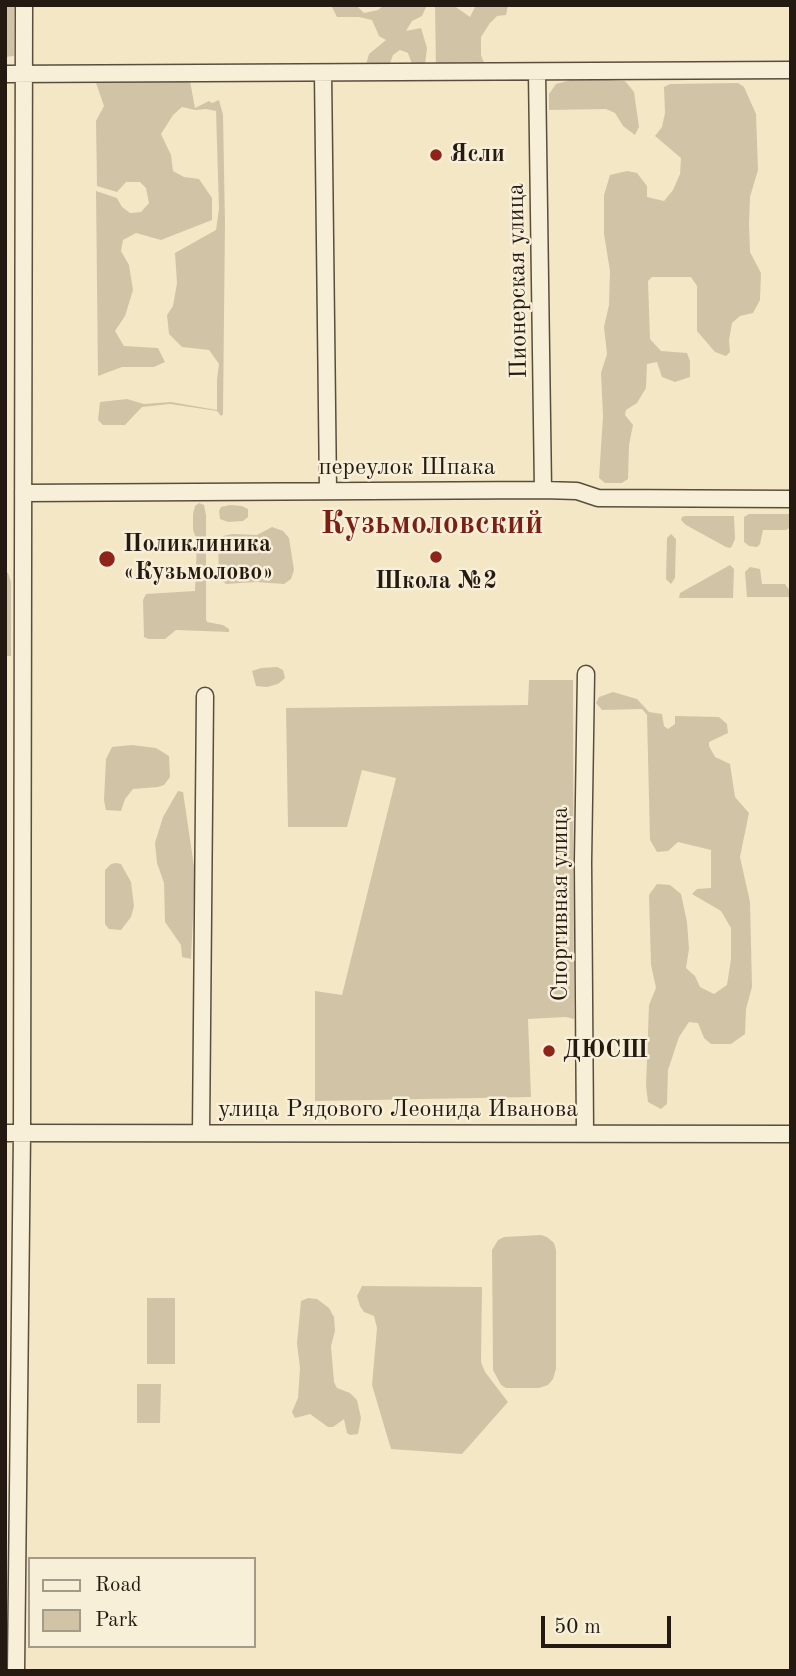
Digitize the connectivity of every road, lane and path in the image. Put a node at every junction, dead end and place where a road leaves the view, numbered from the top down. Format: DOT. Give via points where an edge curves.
graph roads {
  1 [pos="24,5"];
  2 [pos="791,70"];
  3 [pos="537,72"];
  4 [pos="323,73"];
  5 [pos="5,74"];
  6 [pos="24,74"];
  7 [pos="543,490"];
  8 [pos="328,491"];
  9 [pos="23,494"];
  10 [pos="791,499"];
  11 [pos="586,674"];
  12 [pos="205,696"];
  13 [pos="13,1133"];
  14 [pos="201,1133"];
  15 [pos="584,1133"];
  16 [pos="791,1134"];
  17 [pos="16,1671"];
  1 -- 6 [label="street"];
  2 -- 3 [label="street"];
  3 -- 4 [label="street"];
  3 -- 7 [label="street, Пионерская улица"];
  4 -- 6 [label="street"];
  4 -- 8 [label="street"];
  5 -- 6 [label="street"];
  6 -- 9 [label="street"];
  7 -- 8 [label="street, переулок Шпака"];
  7 -- 10 [label="street, переулок Шпака" via="577,491 598,498"];
  8 -- 9 [label="street, переулок Шпака"];
  9 -- 13 [label="street"];
  11 -- 15 [label="street, Спортивная улица"];
  12 -- 14 [label="street"];
  13 -- 14 [label="street, улица Рядового Леонида Иванова"];
  13 -- 17 [label="street"];
  14 -- 15 [label="street, улица Рядового Леонида Иванова"];
  15 -- 16 [label="street, улица Рядового Леонида Иванова"];
}
